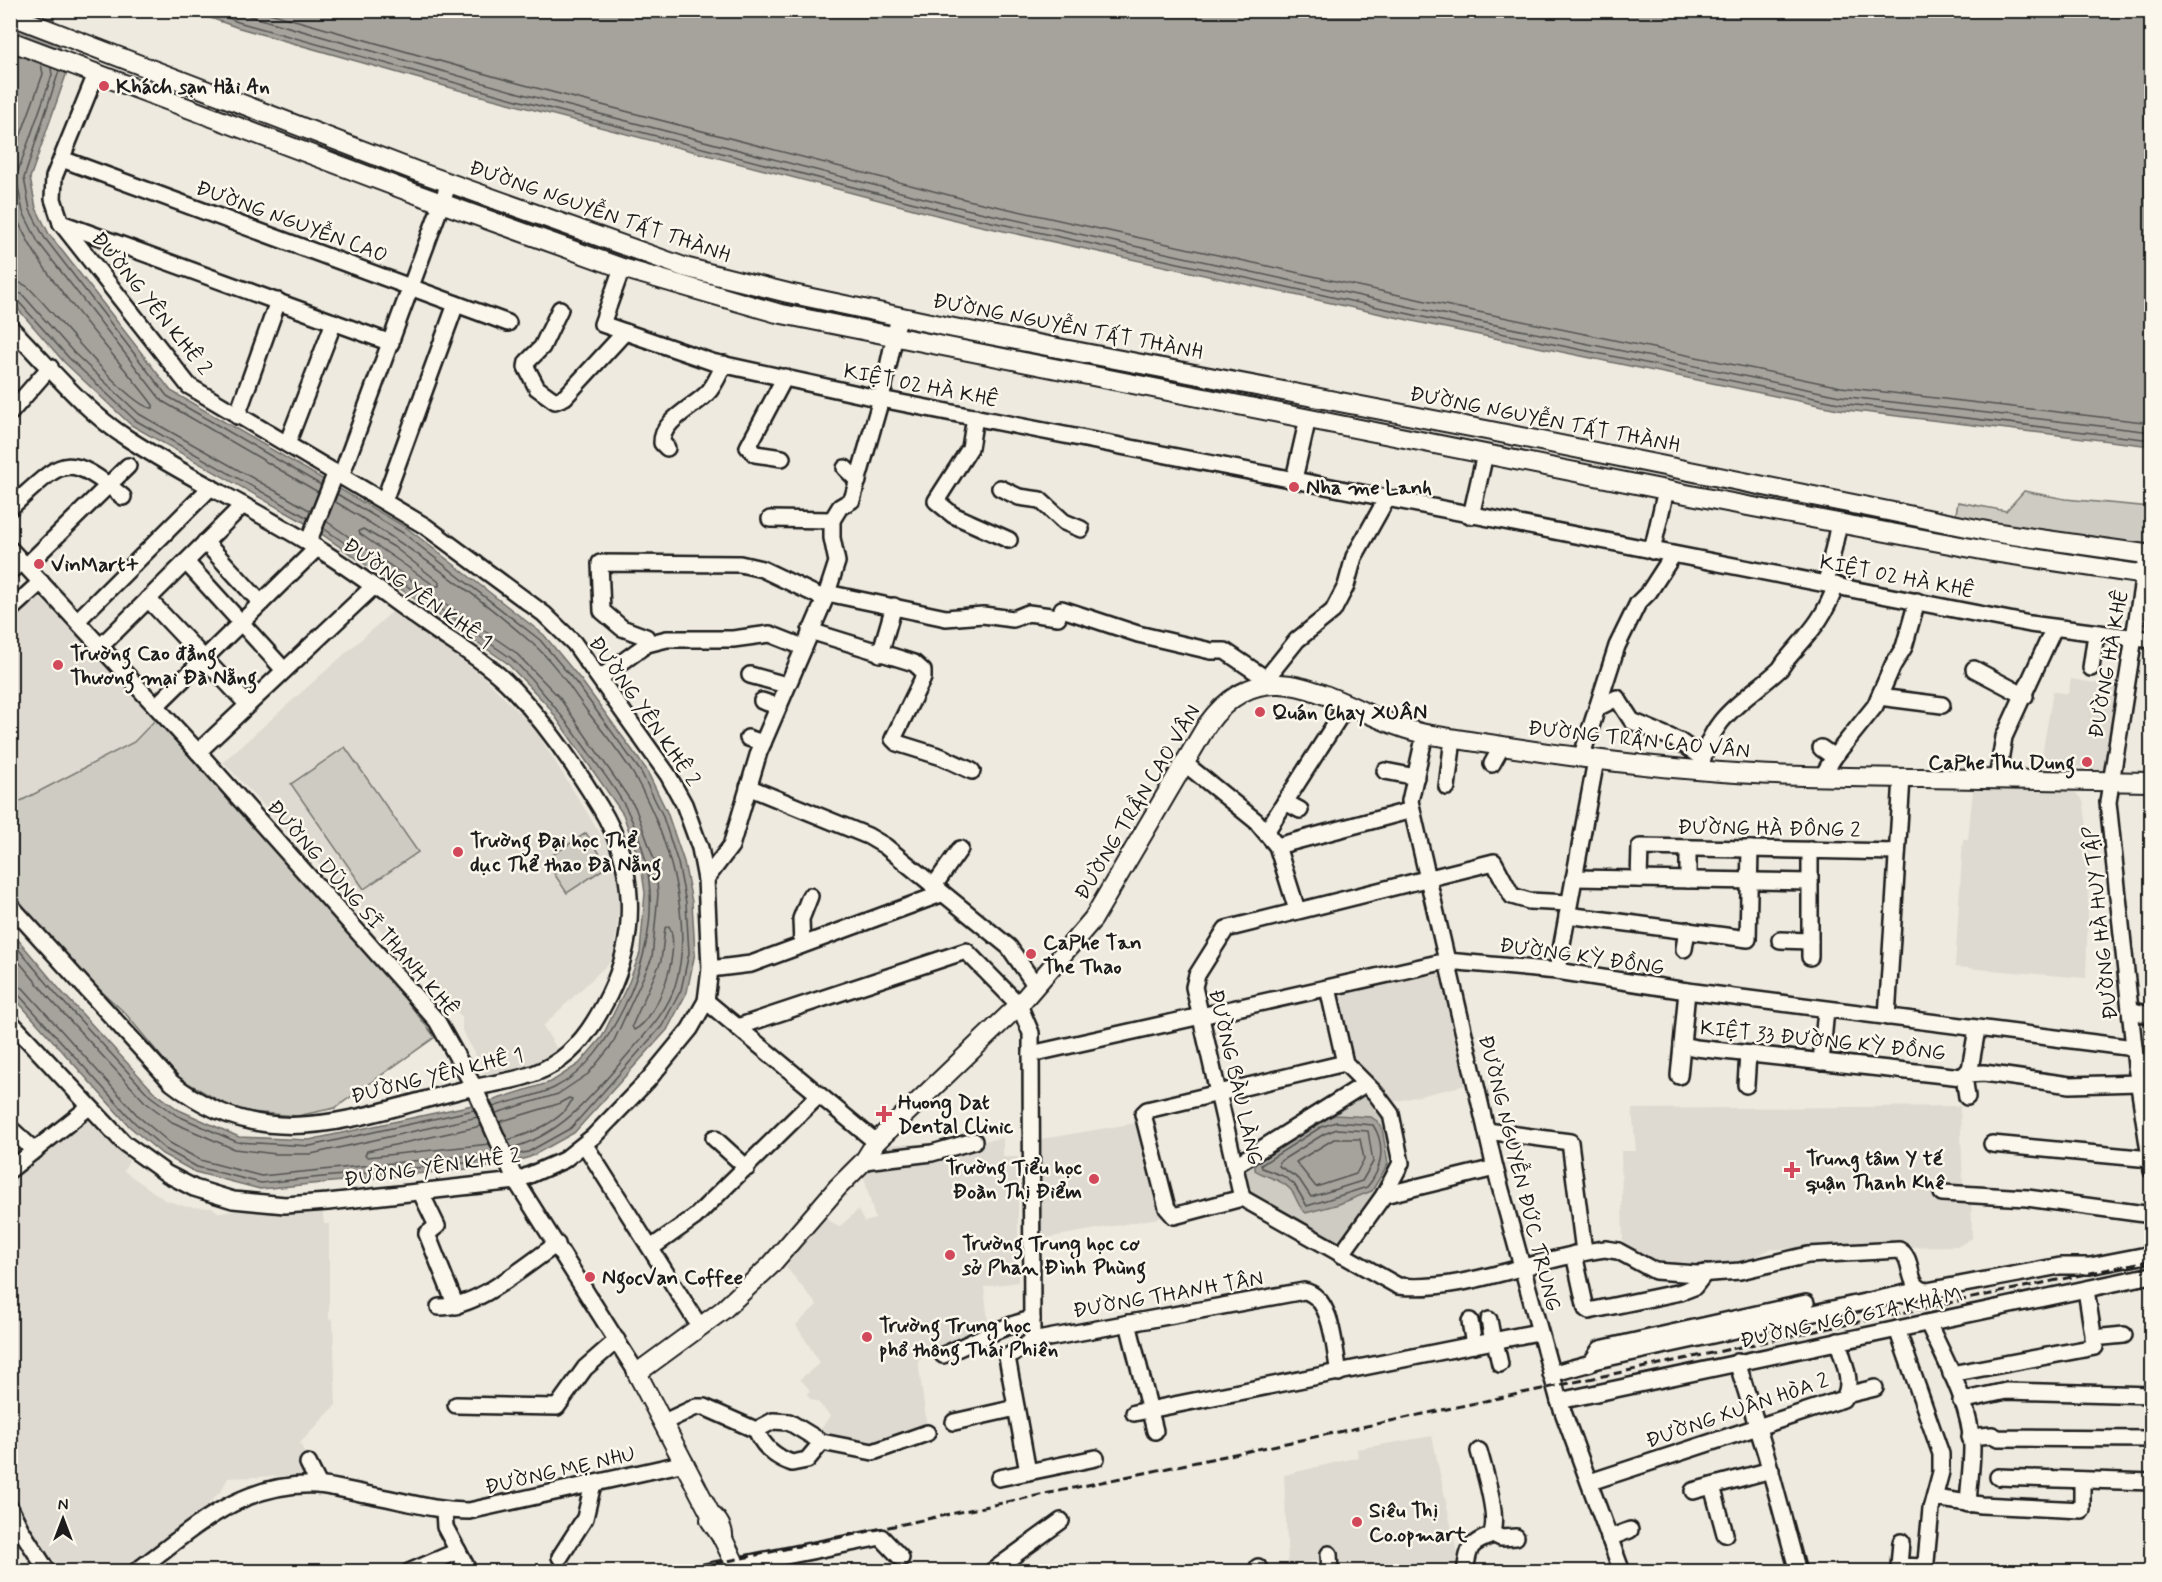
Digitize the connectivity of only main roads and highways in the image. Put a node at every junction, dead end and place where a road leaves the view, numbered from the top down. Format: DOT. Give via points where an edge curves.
graph roads {
  1 [pos="10,15"];
  2 [pos="10,41"];
  3 [pos="1186,371"];
  4 [pos="1182,393"];
  5 [pos="1428,419"];
  6 [pos="1424,441"];
  7 [pos="1737,480"];
  8 [pos="1733,503"];
  9 [pos="2149,555"];
  10 [pos="2148,576"];
  11 [pos="2151,782"];
  12 [pos="738,1569"];
  1 -- 3 [label="main road, ĐƯỜNG NGUYỄN TẤT THÀNH" via="449,183 684,267 899,316"];
  2 -- 4 [label="main road, ĐƯỜNG NGUYỄN TẤT THÀNH" via="622,268 777,313"];
  3 -- 4 [label="main road"];
  3 -- 5 [label="main road, ĐƯỜNG NGUYỄN TẤT THÀNH"];
  4 -- 6 [label="main road, ĐƯỜNG NGUYỄN TẤT THÀNH"];
  5 -- 6 [label="main road"];
  5 -- 7 [label="main road, ĐƯỜNG NGUYỄN TẤT THÀNH"];
  6 -- 8 [label="main road, ĐƯỜNG NGUYỄN TẤT THÀNH"];
  7 -- 8 [label="main road"];
  7 -- 9 [label="main road, ĐƯỜNG NGUYỄN TẤT THÀNH" via="1992,532"];
  8 -- 10 [label="main road, ĐƯỜNG NGUYỄN TẤT THÀNH"];
  11 -- 12 [label="main road, ĐƯỜNG TRẦN CAO VÂN" via="1822,777 1701,764 1589,759 1425,734 1300,687 1263,681 1242,690 1220,707 1183,762 1093,919 1036,986 876,1142 864,1161 771,1265 723,1310 637,1373"];
}
